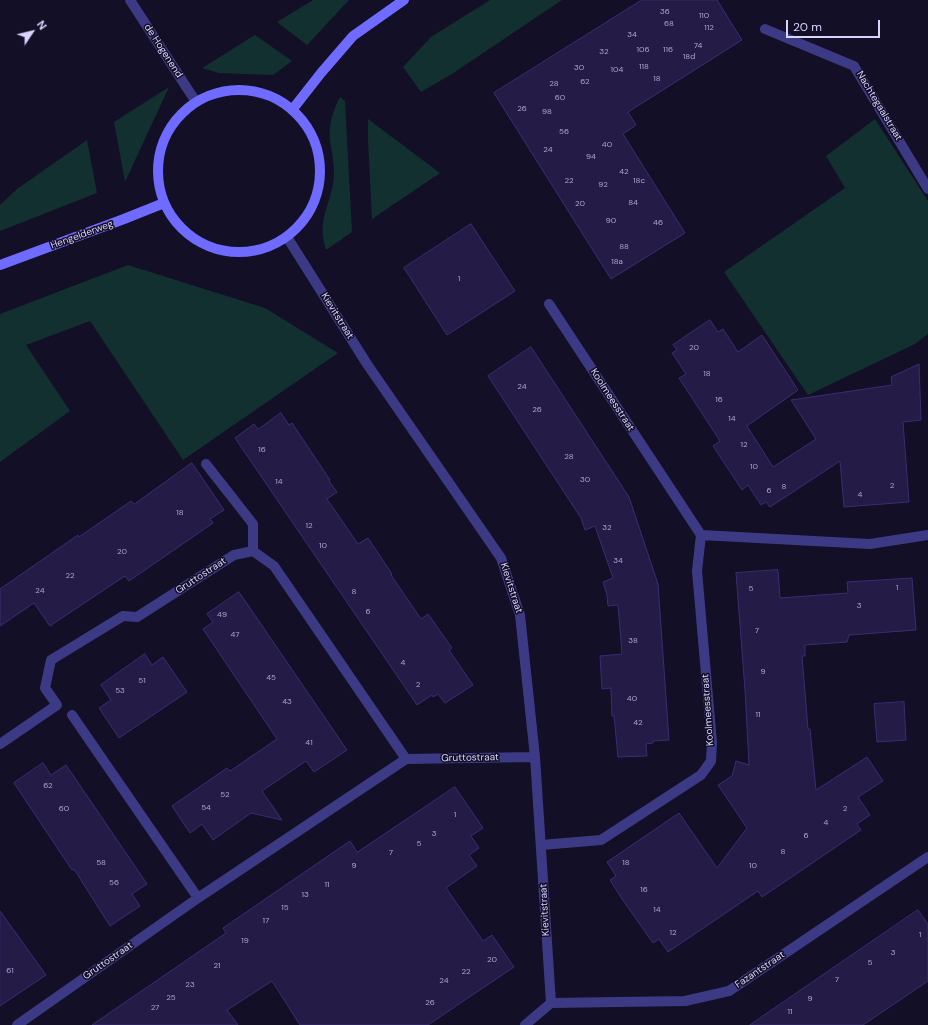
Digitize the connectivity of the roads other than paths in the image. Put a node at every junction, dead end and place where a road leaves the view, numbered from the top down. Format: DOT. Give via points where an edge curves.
graph roads {
  1 [pos="130,0"];
  2 [pos="404,0"];
  3 [pos="765,29"];
  4 [pos="196,102"];
  5 [pos="292,110"];
  6 [pos="928,188"];
  7 [pos="164,203"];
  8 [pos="287,238"];
  9 [pos="0,265"];
  10 [pos="549,304"];
  11 [pos="206,464"];
  12 [pos="701,535"];
  13 [pos="928,535"];
  14 [pos="253,551"];
  15 [pos="72,715"];
  16 [pos="0,744"];
  17 [pos="535,757"];
  18 [pos="406,759"];
  19 [pos="541,845"];
  20 [pos="928,857"];
  21 [pos="198,898"];
  22 [pos="551,1003"];
  23 [pos="17,1025"];
  24 [pos="525,1025"];
  1 -- 4 [label="street, de Hogenend"];
  2 -- 5 [label="main road" via="353,36"];
  3 -- 6 [label="street, Nachtegaalstraat" via="854,66"];
  4 -- 5 [label="main road" via="214,93 235,90 275,98"];
  4 -- 7 [label="main road" via="178,117 165,136 159,158 158,181"];
  5 -- 8 [label="main road" via="308,128 316,145 321,175 316,199 305,220"];
  7 -- 8 [label="main road" via="177,224 195,240 217,250 242,253 266,249"];
  7 -- 9 [label="main road, Hengelderweg"];
  8 -- 17 [label="street, Kievitstraat" via="367,364 501,558 520,615"];
  10 -- 12 [label="street, Koolmeesstraat"];
  11 -- 14 [label="street" via="253,524"];
  12 -- 13 [label="street" via="870,544"];
  12 -- 19 [label="street, Koolmeesstraat" via="697,571 712,743 711,761 701,775 601,840"];
  14 -- 16 [label="street, Gruttostraat" via="234,555 137,617 123,616 51,660 44,688 57,705"];
  14 -- 18 [label="street" via="274,566"];
  15 -- 21 [label="street"];
  17 -- 18 [label="street, Gruttostraat"];
  17 -- 19 [label="street, Kievitstraat"];
  18 -- 21 [label="street, Gruttostraat"];
  19 -- 22 [label="street, Kievitstraat"];
  20 -- 22 [label="street, Fazantstraat" via="729,991 686,1001"];
  21 -- 23 [label="street, Gruttostraat"];
  22 -- 24 [label="street"];
}
